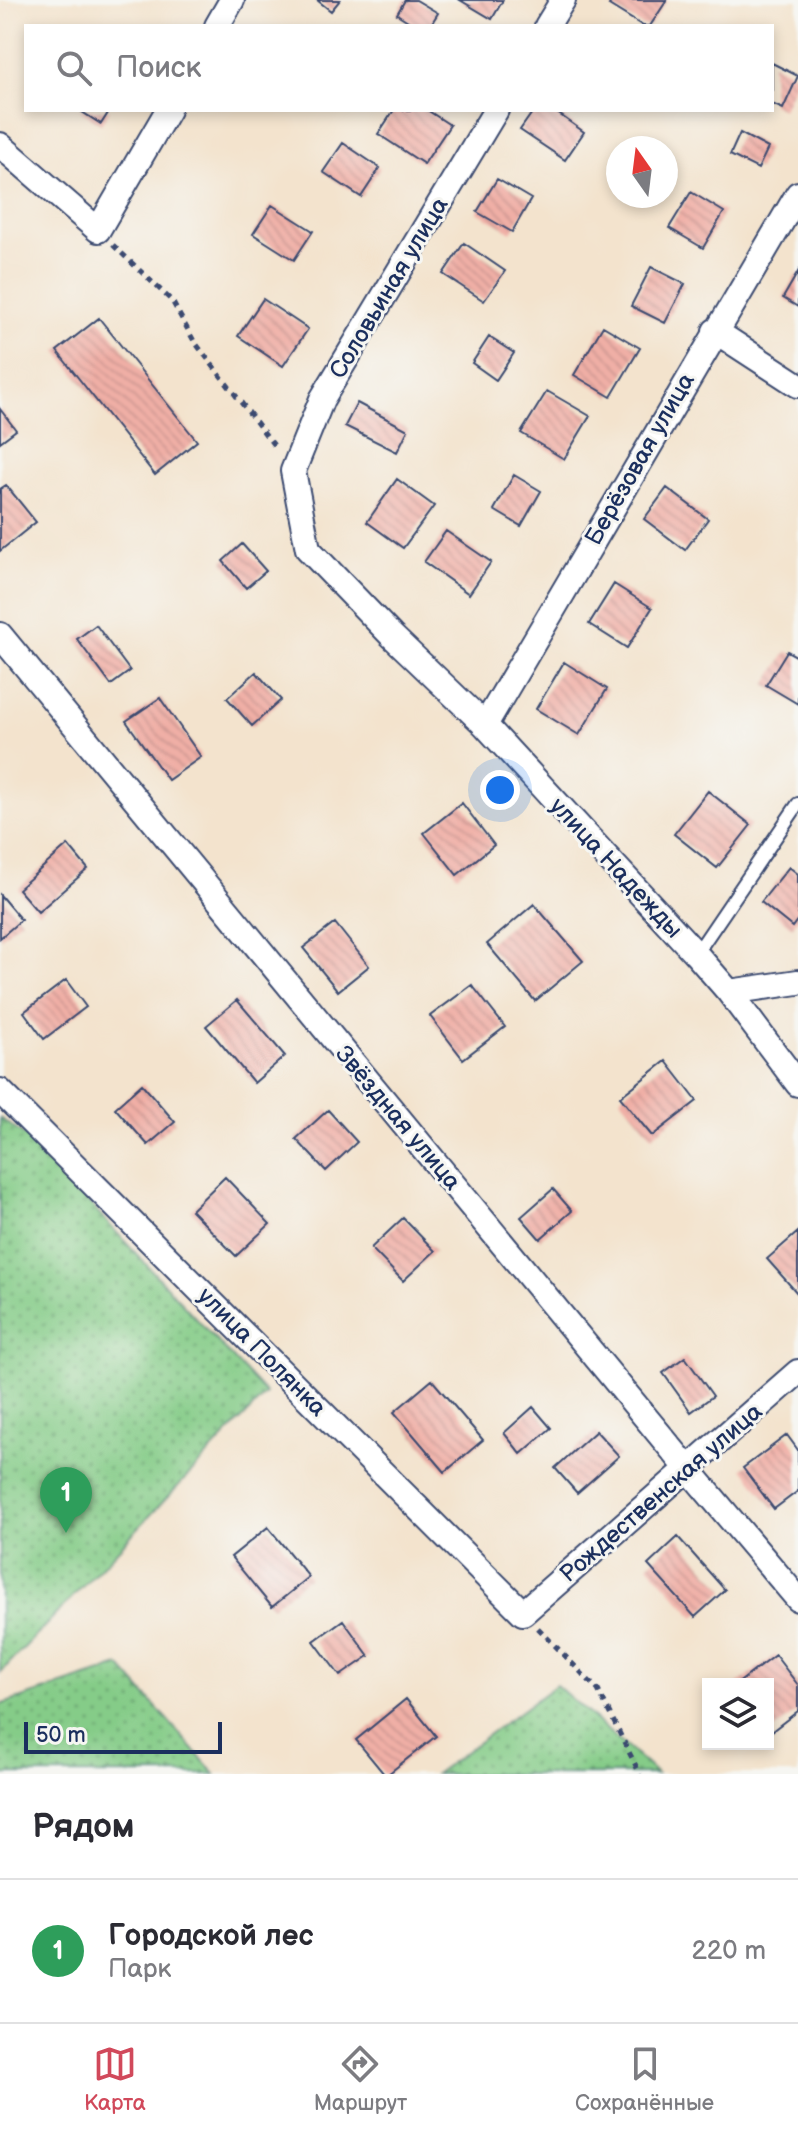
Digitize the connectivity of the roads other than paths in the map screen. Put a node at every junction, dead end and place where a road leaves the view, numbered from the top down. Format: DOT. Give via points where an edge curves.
graph roads {
  1 [pos="232,0"];
  2 [pos="563,0"];
  3 [pos="218,24"];
  4 [pos="548,24"];
  5 [pos="167,112"];
  6 [pos="495,112"];
  7 [pos="0,145"];
  8 [pos="798,194"];
  9 [pos="715,331"];
  10 [pos="798,385"];
  11 [pos="293,471"];
  12 [pos="0,635"];
  13 [pos="485,725"];
  14 [pos="798,804"];
  15 [pos="696,954"];
  16 [pos="798,982"];
  17 [pos="729,992"];
  18 [pos="798,1084"];
  19 [pos="0,1091"];
  20 [pos="798,1372"];
  21 [pos="689,1470"];
  22 [pos="798,1599"];
  23 [pos="523,1613"];
  1 -- 3 [label="street"];
  2 -- 4 [label="street"];
  5 -- 7 [label="street" via="98,230"];
  6 -- 11 [label="street, Соловьиная улица" via="322,399"];
  8 -- 9 [label="street, Берёзовая улица"];
  9 -- 10 [label="street"];
  9 -- 13 [label="street, Берёзовая улица"];
  11 -- 13 [label="street, улица Надежды" via="308,549"];
  12 -- 21 [label="street, Звёздная улица"];
  13 -- 15 [label="street, улица Надежды"];
  14 -- 15 [label="lane"];
  15 -- 17 [label="street, улица Надежды"];
  16 -- 17 [label="street"];
  17 -- 18 [label="street, улица Надежды"];
  19 -- 23 [label="street, улица Полянка"];
  20 -- 21 [label="street, Рождественская улица"];
  21 -- 22 [label="street, Звёздная улица"];
  21 -- 23 [label="street, Рождественская улица"];
}
